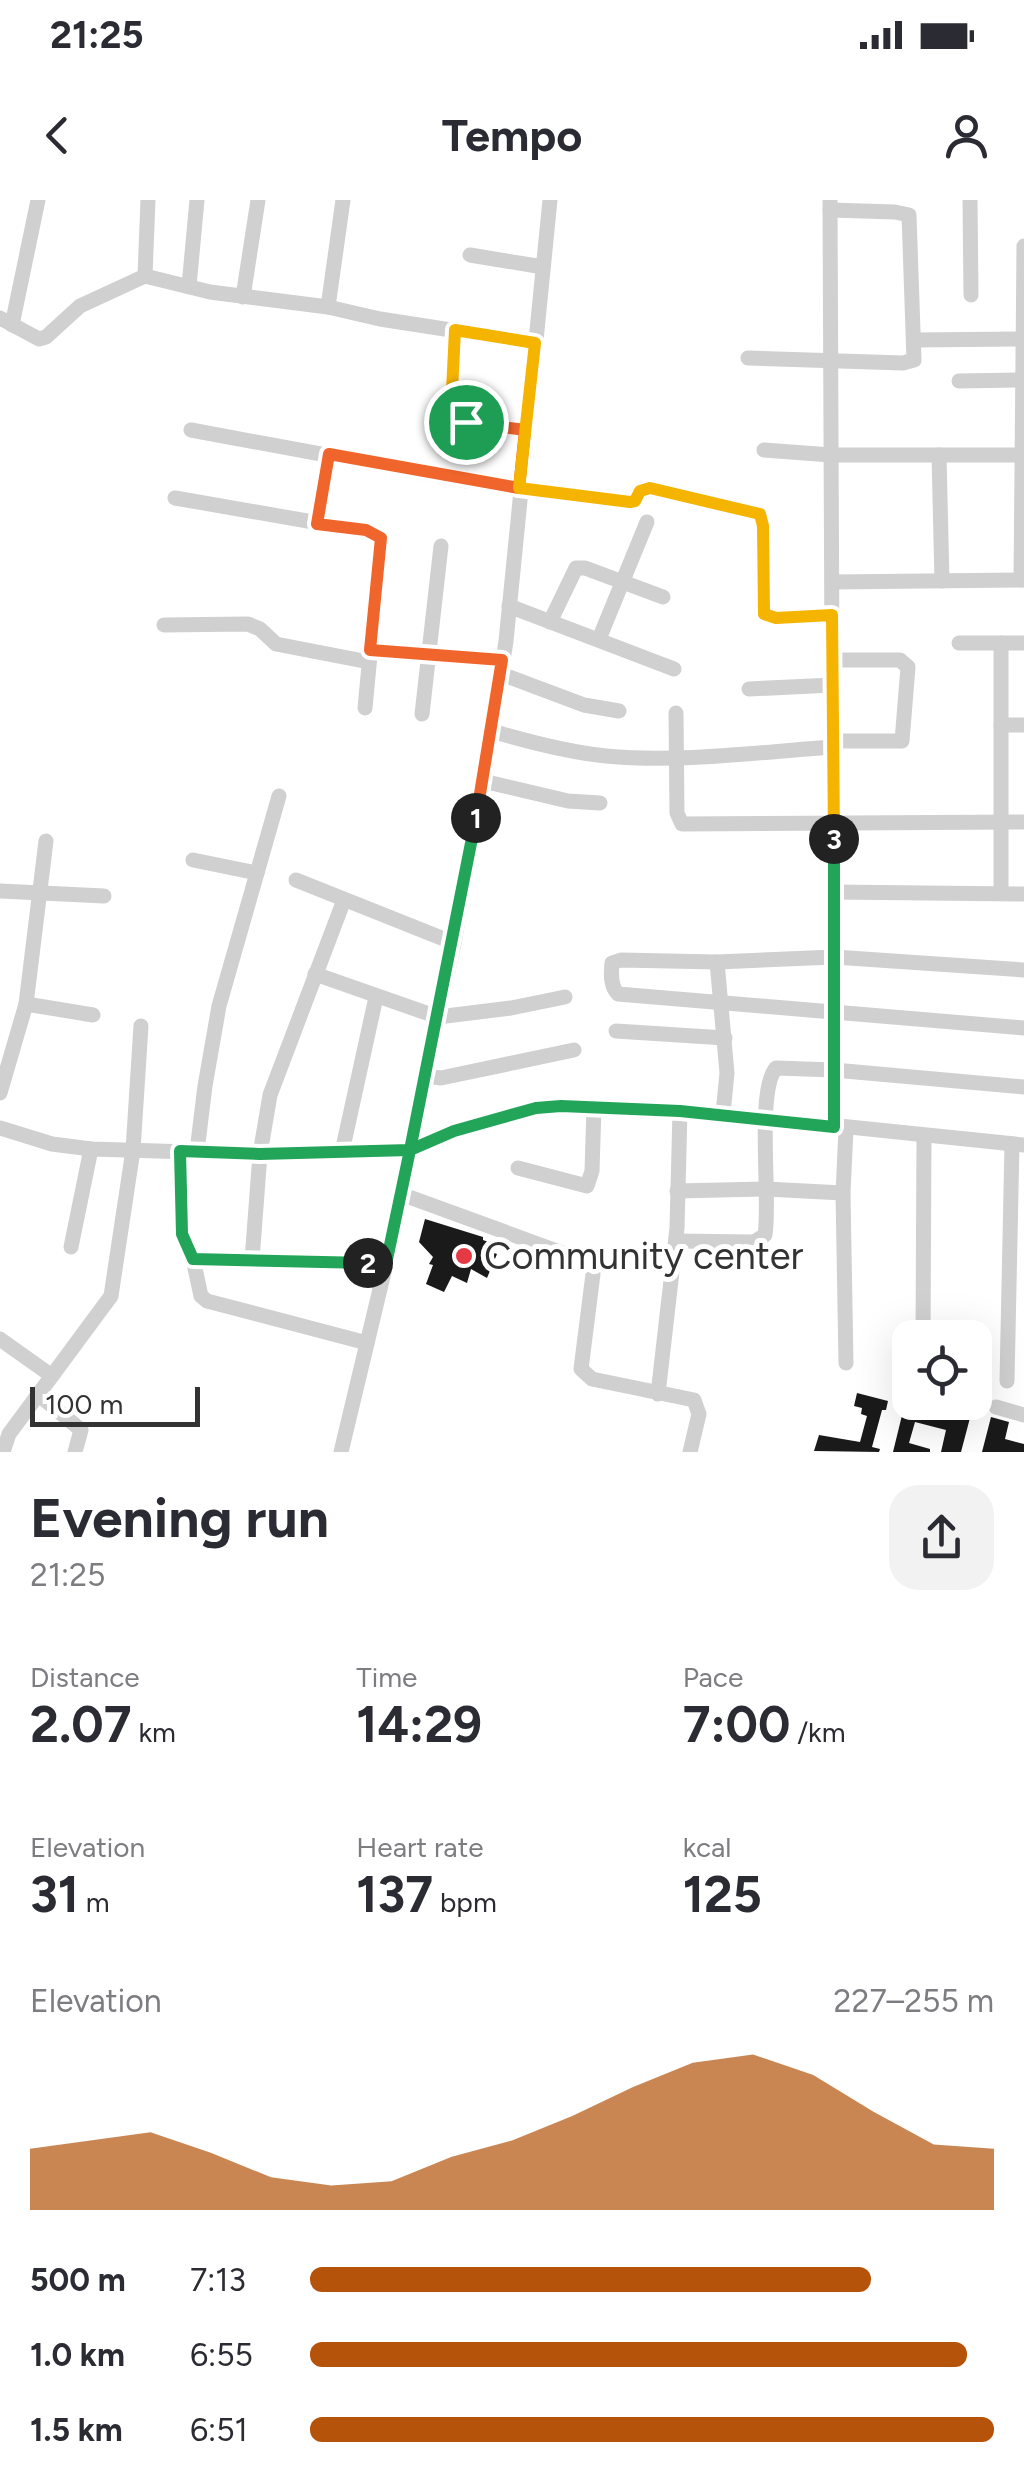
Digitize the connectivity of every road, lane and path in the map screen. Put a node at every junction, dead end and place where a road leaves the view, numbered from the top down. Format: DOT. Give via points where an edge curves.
graph roads {
  1 [pos="38,200"];
  2 [pos="148,200"];
  3 [pos="197,200"];
  4 [pos="258,200"];
  5 [pos="343,200"];
  6 [pos="550,200"];
  7 [pos="970,200"];
  8 [pos="830,205"];
  9 [pos="1024,246"];
  10 [pos="470,255"];
  11 [pos="543,267"];
  12 [pos="145,276"];
  13 [pos="189,286"];
  14 [pos="971,295"];
  15 [pos="243,296"];
  16 [pos="328,306"];
  17 [pos="6,321"];
  18 [pos="455,330"];
  19 [pos="914,340"];
  20 [pos="1022,340"];
  21 [pos="535,343"];
  22 [pos="748,358"];
  23 [pos="831,360"];
  24 [pos="959,380"];
  25 [pos="1022,380"];
  26 [pos="191,430"];
  27 [pos="525,430"];
  28 [pos="764,450"];
  29 [pos="329,454"];
  30 [pos="832,455"];
  31 [pos="939,455"];
  32 [pos="1020,455"];
  33 [pos="519,488"];
  34 [pos="175,498"];
  35 [pos="647,522"];
  36 [pos="317,524"];
  37 [pos="1022,535"];
  38 [pos="442,546"];
  39 [pos="1023,580"];
  40 [pos="942,581"];
  41 [pos="624,582"];
  42 [pos="832,582"];
  43 [pos="664,596"];
  44 [pos="509,606"];
  45 [pos="832,615"];
  46 [pos="550,622"];
  47 [pos="164,625"];
  48 [pos="599,639"];
  49 [pos="958,642"];
  50 [pos="1001,643"];
  51 [pos="1024,643"];
  52 [pos="431,655"];
  53 [pos="369,656"];
  54 [pos="833,660"];
  55 [pos="502,667"];
  56 [pos="674,668"];
  57 [pos="832,684"];
  58 [pos="749,690"];
  59 [pos="365,708"];
  60 [pos="619,711"];
  61 [pos="676,713"];
  62 [pos="422,714"];
  63 [pos="1001,725"];
  64 [pos="1024,725"];
  65 [pos="492,732"];
  66 [pos="833,744"];
  67 [pos="676,757"];
  68 [pos="483,781"];
  69 [pos="279,796"];
  70 [pos="600,803"];
  71 [pos="1000,822"];
  72 [pos="1024,822"];
  73 [pos="834,824"];
  74 [pos="46,842"];
  75 [pos="194,860"];
  76 [pos="257,872"];
  77 [pos="296,880"];
  78 [pos="0,891"];
  79 [pos="834,892"];
  80 [pos="1002,892"];
  81 [pos="42,893"];
  82 [pos="1024,894"];
  83 [pos="104,896"];
  84 [pos="344,900"];
  85 [pos="454,943"];
  86 [pos="834,957"];
  87 [pos="717,962"];
  88 [pos="1024,970"];
  89 [pos="316,974"];
  90 [pos="565,996"];
  91 [pos="376,997"];
  92 [pos="26,1004"];
  93 [pos="722,1004"];
  94 [pos="834,1014"];
  95 [pos="94,1015"];
  96 [pos="438,1017"];
  97 [pos="141,1026"];
  98 [pos="1024,1028"];
  99 [pos="616,1031"];
  100 [pos="725,1038"];
  101 [pos="574,1050"];
  102 [pos="834,1070"];
  103 [pos="426,1076"];
  104 [pos="1024,1087"];
  105 [pos="0,1094"];
  106 [pos="594,1107"];
  107 [pos="680,1111"];
  108 [pos="722,1114"];
  109 [pos="766,1120"];
  110 [pos="0,1128"];
  111 [pos="840,1128"];
  112 [pos="924,1136"];
  113 [pos="1018,1144"];
  114 [pos="90,1149"];
  115 [pos="133,1150"];
  116 [pos="410,1150"];
  117 [pos="189,1151"];
  118 [pos="342,1152"];
  119 [pos="260,1154"];
  120 [pos="518,1168"];
  121 [pos="766,1190"];
  122 [pos="678,1192"];
  123 [pos="843,1193"];
  124 [pos="401,1194"];
  125 [pos="676,1241"];
  126 [pos="71,1247"];
  127 [pos="193,1259"];
  128 [pos="252,1260"];
  129 [pos="386,1264"];
  130 [pos="922,1320"];
  131 [pos="0,1339"];
  132 [pos="367,1344"];
  133 [pos="846,1363"];
  134 [pos="52,1376"];
  135 [pos="1007,1382"];
  136 [pos="38,1394"];
  137 [pos="658,1394"];
  138 [pos="996,1407"];
  139 [pos="1024,1415"];
  140 [pos="4,1452"];
  141 [pos="75,1452"];
  142 [pos="340,1452"];
  143 [pos="690,1452"];
  1 -- 17 [label="street"];
  2 -- 12 [label="street"];
  3 -- 13 [label="street"];
  4 -- 15 [label="street"];
  5 -- 16 [label="street"];
  6 -- 11 [label="street"];
  7 -- 14 [label="street"];
  8 -- 19 [label="street" via="909,216"];
  8 -- 23 [label="street"];
  9 -- 20 [label="street"];
  10 -- 11 [label="street"];
  11 -- 21 [label="street"];
  12 -- 13 [label="street"];
  12 -- 17 [label="street" via="80,306 46,337 32,337"];
  13 -- 15 [label="street"];
  15 -- 16 [label="street"];
  16 -- 18 [label="street"];
  18 -- 21 [label="street"];
  18 -- 27 [label="street" via="451,411 466,422"];
  19 -- 20 [label="street"];
  19 -- 23 [label="street" via="914,360 903,363"];
  20 -- 25 [label="street"];
  21 -- 27 [label="street"];
  22 -- 23 [label="street"];
  23 -- 30 [label="street"];
  24 -- 25 [label="street"];
  25 -- 32 [label="street"];
  26 -- 29 [label="street"];
  27 -- 33 [label="street"];
  28 -- 30 [label="street"];
  29 -- 33 [label="street"];
  29 -- 36 [label="street"];
  30 -- 31 [label="street"];
  30 -- 42 [label="street"];
  31 -- 32 [label="street"];
  31 -- 40 [label="street"];
  32 -- 37 [label="street"];
  33 -- 44 [label="street"];
  33 -- 45 [label="street" via="630,502 650,488 760,514 764,614"];
  34 -- 36 [label="street"];
  35 -- 41 [label="street"];
  36 -- 53 [label="street" via="381,538"];
  37 -- 39 [label="street"];
  38 -- 52 [label="street"];
  39 -- 40 [label="street"];
  40 -- 42 [label="street"];
  41 -- 43 [label="street"];
  41 -- 46 [label="street" via="576,568"];
  41 -- 48 [label="street"];
  42 -- 45 [label="street"];
  44 -- 46 [label="street"];
  44 -- 55 [label="street"];
  45 -- 54 [label="street"];
  46 -- 48 [label="street"];
  47 -- 53 [label="street" via="248,624 276,644"];
  48 -- 56 [label="street"];
  49 -- 50 [label="street"];
  50 -- 51 [label="street"];
  50 -- 63 [label="street"];
  52 -- 53 [label="street"];
  52 -- 55 [label="street"];
  52 -- 62 [label="street"];
  53 -- 59 [label="street"];
  54 -- 57 [label="street"];
  54 -- 66 [label="street" via="900,660 908,667 902,741"];
  55 -- 60 [label="street" via="584,705"];
  55 -- 65 [label="street"];
  57 -- 58 [label="street"];
  57 -- 66 [label="street"];
  61 -- 67 [label="street"];
  63 -- 64 [label="street"];
  63 -- 71 [label="street"];
  65 -- 67 [label="street" via="607,756"];
  65 -- 68 [label="street"];
  66 -- 67 [label="street"];
  66 -- 73 [label="street"];
  67 -- 73 [label="street" via="682,824"];
  68 -- 70 [label="street"];
  68 -- 85 [label="street"];
  69 -- 76 [label="street"];
  71 -- 72 [label="street"];
  71 -- 73 [label="street"];
  71 -- 80 [label="street"];
  73 -- 79 [label="street"];
  74 -- 81 [label="street"];
  75 -- 76 [label="street"];
  76 -- 117 [label="street" via="219,1006"];
  77 -- 84 [label="street"];
  78 -- 81 [label="street"];
  79 -- 80 [label="street"];
  79 -- 86 [label="street"];
  80 -- 82 [label="street"];
  81 -- 83 [label="street"];
  81 -- 92 [label="street"];
  84 -- 85 [label="street"];
  84 -- 89 [label="street"];
  85 -- 96 [label="street"];
  86 -- 87 [label="street"];
  86 -- 88 [label="street"];
  86 -- 94 [label="street"];
  87 -- 93 [label="street"];
  87 -- 93 [label="street" via="615,961 613,986 618,994"];
  89 -- 91 [label="street"];
  89 -- 119 [label="street" via="270,1096"];
  90 -- 96 [label="street"];
  91 -- 96 [label="street"];
  91 -- 118 [label="street"];
  92 -- 95 [label="street"];
  92 -- 105 [label="street"];
  93 -- 94 [label="street"];
  93 -- 100 [label="street"];
  94 -- 98 [label="street"];
  94 -- 102 [label="street"];
  96 -- 103 [label="street"];
  97 -- 115 [label="street"];
  99 -- 100 [label="street"];
  100 -- 108 [label="street"];
  101 -- 103 [label="street"];
  102 -- 104 [label="street"];
  102 -- 109 [label="street" via="773,1070"];
  102 -- 111 [label="street"];
  103 -- 116 [label="street"];
  106 -- 107 [label="street"];
  106 -- 116 [label="street" via="536,1108"];
  106 -- 120 [label="street" via="587,1186"];
  107 -- 108 [label="street"];
  107 -- 122 [label="street"];
  108 -- 109 [label="street"];
  109 -- 111 [label="street"];
  109 -- 121 [label="street"];
  110 -- 114 [label="street"];
  111 -- 112 [label="street"];
  111 -- 123 [label="street"];
  112 -- 113 [label="street"];
  112 -- 130 [label="street"];
  113 -- 135 [label="street"];
  114 -- 115 [label="street"];
  114 -- 126 [label="street"];
  115 -- 117 [label="street"];
  115 -- 134 [label="street" via="111,1296"];
  116 -- 118 [label="street"];
  116 -- 124 [label="street"];
  117 -- 119 [label="street"];
  117 -- 127 [label="street" via="182,1234"];
  118 -- 119 [label="street"];
  119 -- 128 [label="street"];
  121 -- 122 [label="street"];
  121 -- 123 [label="street"];
  121 -- 125 [label="street" via="762,1240"];
  122 -- 125 [label="street"];
  123 -- 133 [label="street"];
  124 -- 129 [label="street"];
  124 -- 137 [label="street" via="587,1262 593,1274 581,1369 592,1379"];
  125 -- 137 [label="street"];
  127 -- 128 [label="street"];
  127 -- 132 [label="street" via="207,1301"];
  128 -- 129 [label="street"];
  129 -- 132 [label="street"];
  131 -- 134 [label="street"];
  132 -- 142 [label="street"];
  134 -- 136 [label="street"];
  136 -- 140 [label="street"];
  136 -- 141 [label="street" via="81,1430"];
  137 -- 143 [label="street" via="699,1406"];
  138 -- 139 [label="street"];
}
